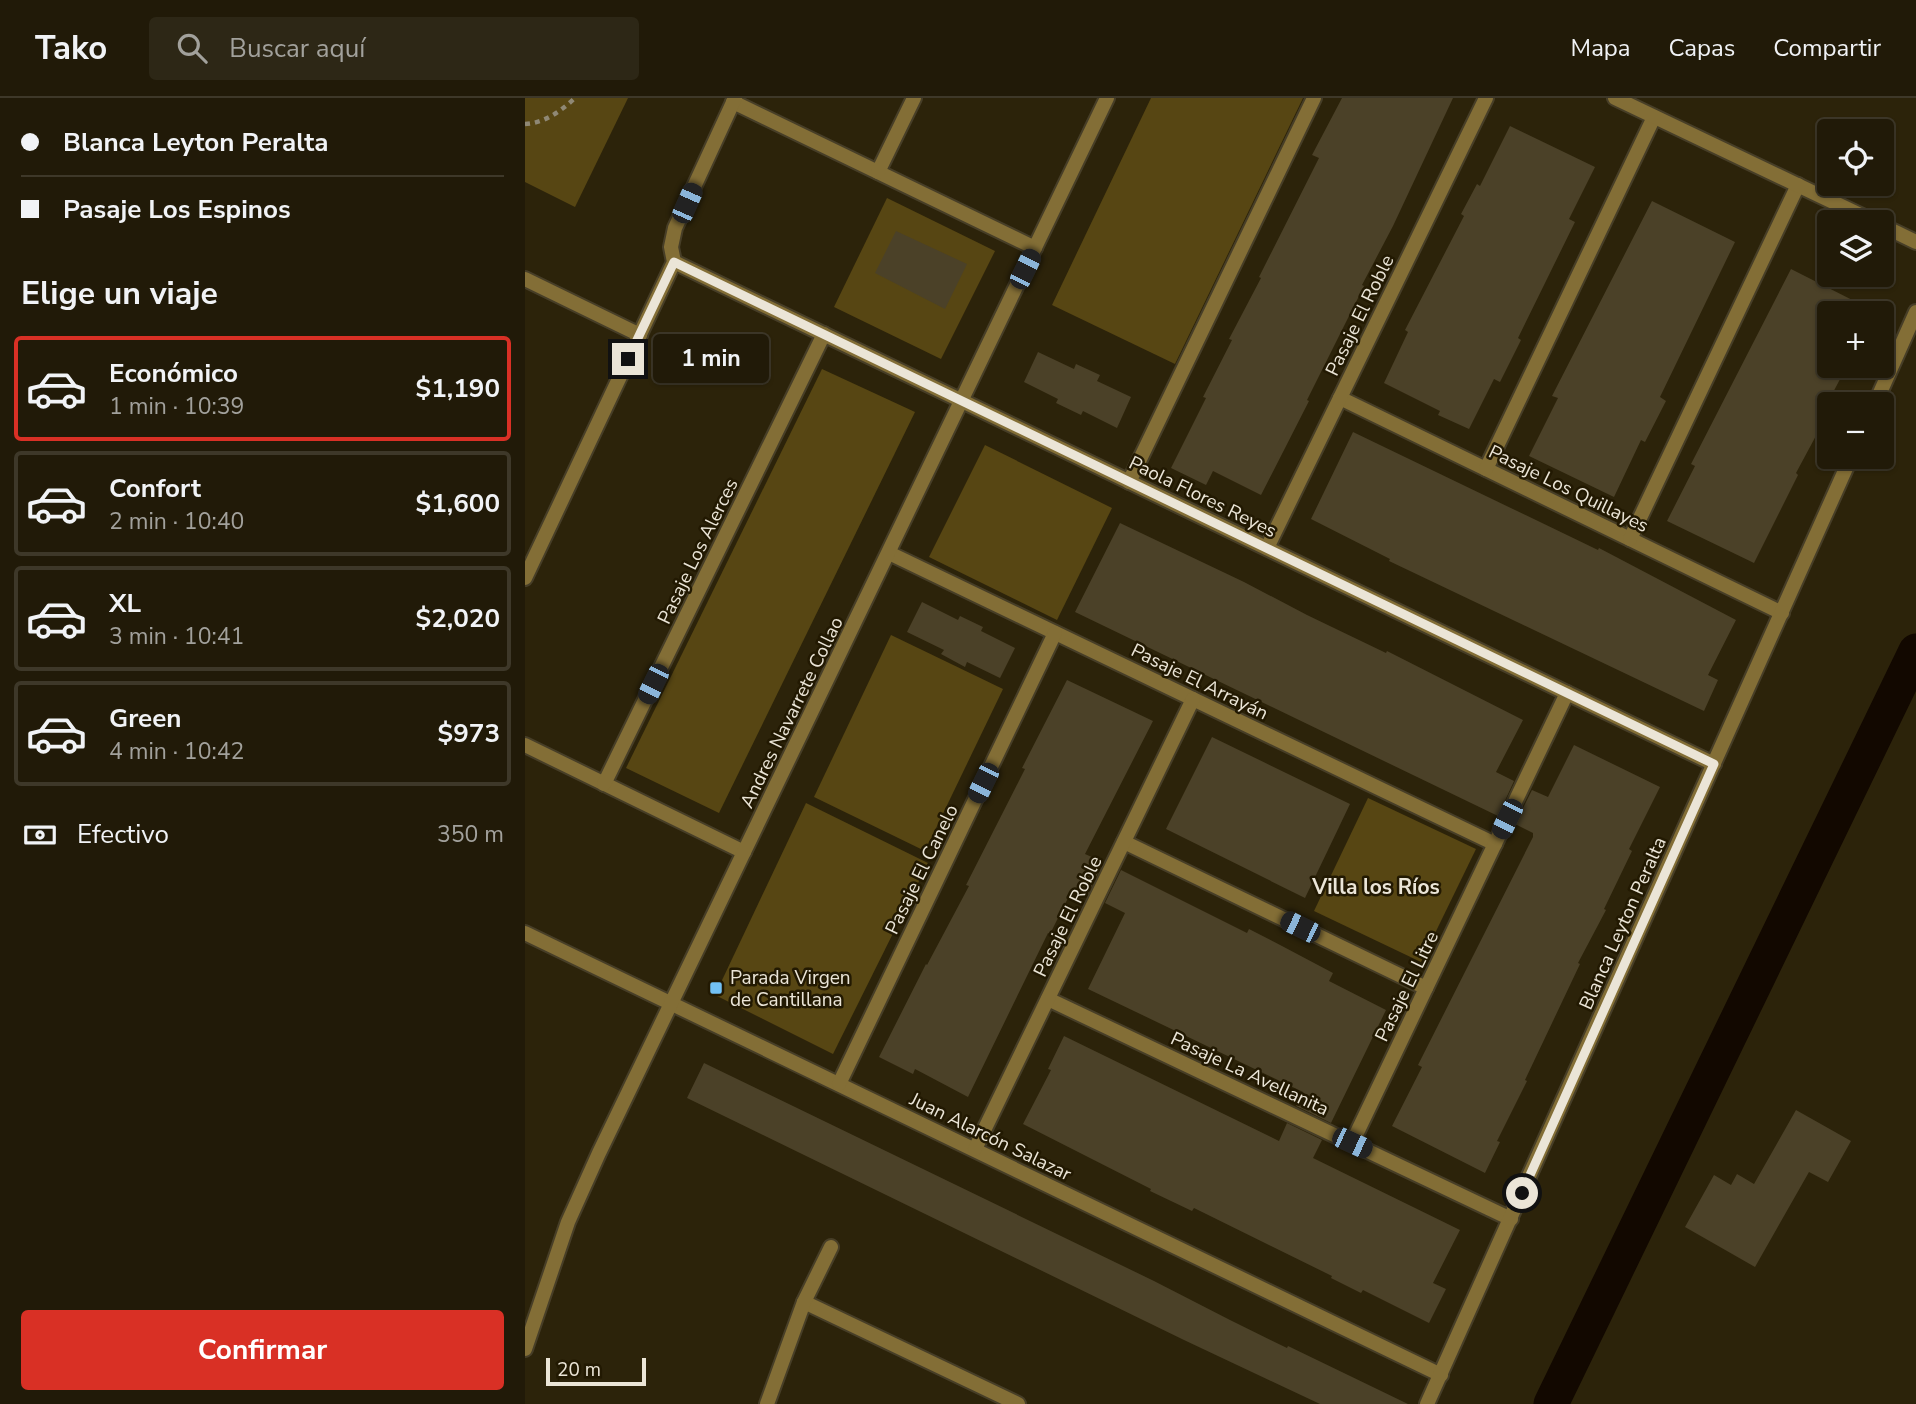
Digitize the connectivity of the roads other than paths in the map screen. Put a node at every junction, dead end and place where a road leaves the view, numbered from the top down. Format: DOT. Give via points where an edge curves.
graph roads {
  1 [pos="914,98"];
  2 [pos="1107,98"];
  3 [pos="1314,98"];
  4 [pos="1486,98"];
  5 [pos="1615,98"];
  6 [pos="734,100"];
  7 [pos="1654,117"];
  8 [pos="877,172"];
  9 [pos="1798,186"];
  10 [pos="1849,210"];
  11 [pos="1894,231"];
  12 [pos="1916,242"];
  13 [pos="1035,248"];
  14 [pos="674,262"];
  15 [pos="525,279"];
  16 [pos="1916,312"];
  17 [pos="824,334"];
  18 [pos="640,335"];
  19 [pos="1880,392"];
  20 [pos="1340,398"];
  21 [pos="961,401"];
  22 [pos="1486,469"];
  23 [pos="1846,469"];
  24 [pos="1129,482"];
  25 [pos="1630,539"];
  26 [pos="1267,548"];
  27 [pos="889,552"];
  28 [pos="525,578"];
  29 [pos="1782,613"];
  30 [pos="1055,633"];
  31 [pos="1567,693"];
  32 [pos="1193,699"];
  33 [pos="525,745"];
  34 [pos="1714,764"];
  35 [pos="604,784"];
  36 [pos="1124,842"];
  37 [pos="1495,844"];
  38 [pos="744,852"];
  39 [pos="525,933"];
  40 [pos="1426,988"];
  41 [pos="1048,999"];
  42 [pos="672,1003"];
  43 [pos="839,1084"];
  44 [pos="1352,1143"];
  45 [pos="975,1149"];
  46 [pos="1511,1219"];
  47 [pos="831,1247"];
  48 [pos="804,1302"];
  49 [pos="525,1349"];
  50 [pos="1441,1374"];
  51 [pos="767,1404"];
  52 [pos="1018,1404"];
  53 [pos="1427,1404"];
  1 -- 8 [label="street"];
  2 -- 13 [label="street, Andres Navarrete Collao"];
  3 -- 24 [label="street"];
  4 -- 20 [label="street, Pasaje El Roble"];
  5 -- 7 [label="street"];
  6 -- 8 [label="street"];
  6 -- 14 [label="street" via="675,228"];
  7 -- 9 [label="street"];
  7 -- 22 [label="street"];
  8 -- 13 [label="street"];
  9 -- 10 [label="street"];
  9 -- 25 [label="street"];
  11 -- 12 [label="street"];
  13 -- 21 [label="street, Andres Navarrete Collao"];
  14 -- 17 [label="street, Paola Flores Reyes"];
  14 -- 18 [label="street"];
  15 -- 18 [label="street"];
  16 -- 19 [label="street"];
  17 -- 21 [label="street, Paola Flores Reyes"];
  17 -- 35 [label="street, Pasaje Los Alerces"];
  18 -- 28 [label="street"];
  20 -- 22 [label="street, Pasaje Los Quillayes"];
  20 -- 26 [label="street, Pasaje El Roble"];
  21 -- 24 [label="street, Paola Flores Reyes"];
  21 -- 27 [label="street, Andres Navarrete Collao"];
  22 -- 25 [label="street, Pasaje Los Quillayes"];
  23 -- 29 [label="street, Blanca Leyton Peralta"];
  24 -- 26 [label="street, Paola Flores Reyes"];
  25 -- 29 [label="street, Pasaje Los Quillayes"];
  26 -- 31 [label="street, Paola Flores Reyes"];
  27 -- 30 [label="street, Pasaje El Arrayán"];
  27 -- 38 [label="street, Andres Navarrete Collao"];
  29 -- 34 [label="street, Blanca Leyton Peralta"];
  30 -- 32 [label="street, Pasaje El Arrayán"];
  30 -- 43 [label="street, Pasaje El Canelo"];
  31 -- 34 [label="street, Paola Flores Reyes"];
  31 -- 37 [label="street, Pasaje El Litre"];
  32 -- 36 [label="street, Pasaje El Roble"];
  32 -- 37 [label="street, Pasaje El Arrayán"];
  33 -- 35 [label="street"];
  34 -- 46 [label="street, Blanca Leyton Peralta"];
  35 -- 38 [label="street"];
  36 -- 40 [label="street"];
  36 -- 41 [label="street, Pasaje El Roble"];
  37 -- 40 [label="street, Pasaje El Litre"];
  38 -- 42 [label="street, Andres Navarrete Collao"];
  39 -- 42 [label="street, Juan Alarcón Salazar"];
  40 -- 44 [label="street, Pasaje El Litre"];
  41 -- 44 [label="street, Pasaje La Avellanita"];
  41 -- 45 [label="street, Pasaje El Roble"];
  42 -- 43 [label="street, Juan Alarcón Salazar"];
  42 -- 49 [label="street, Andres Navarrete Collao" via="578,1199"];
  43 -- 45 [label="street, Juan Alarcón Salazar"];
  44 -- 46 [label="street, Pasaje La Avellanita"];
  45 -- 50 [label="street, Juan Alarcón Salazar"];
  46 -- 50 [label="street, Blanca Leyton Peralta"];
  47 -- 48 [label="street"];
  48 -- 51 [label="street"];
  48 -- 52 [label="street"];
  50 -- 53 [label="street, Blanca Leyton Peralta"];
}
